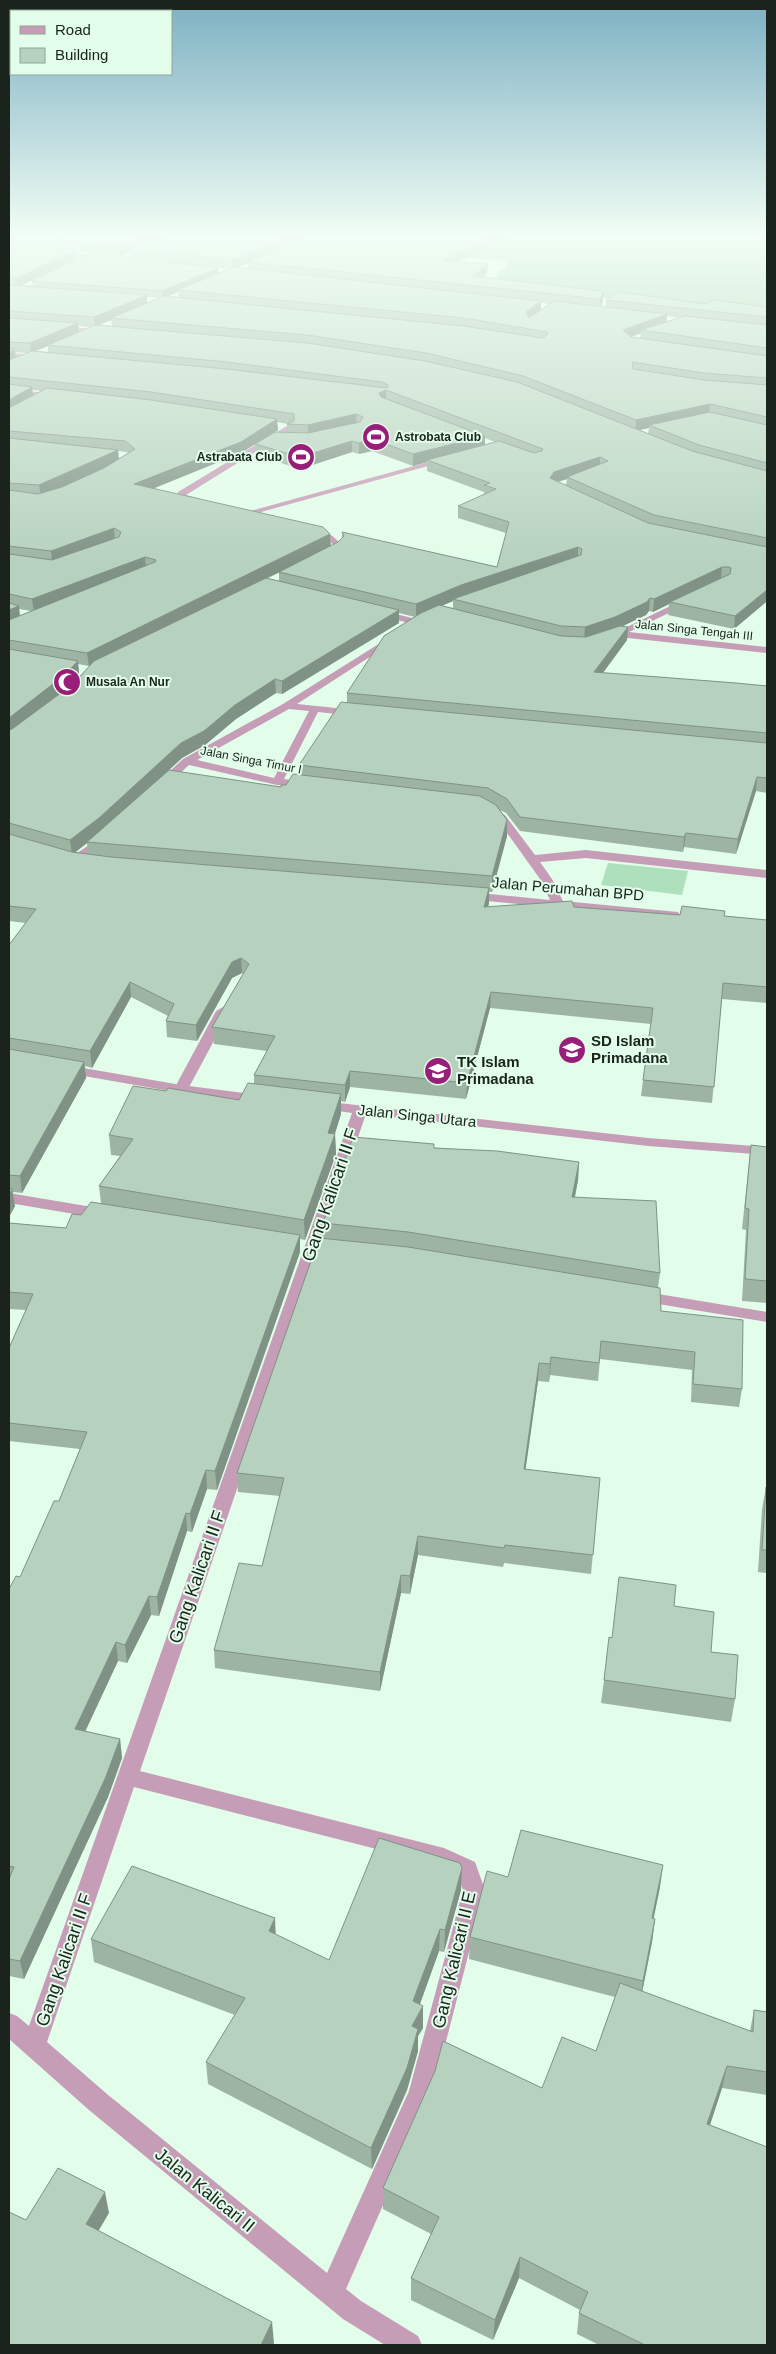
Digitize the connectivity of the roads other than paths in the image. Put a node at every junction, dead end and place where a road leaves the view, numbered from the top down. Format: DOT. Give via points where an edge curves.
graph roads {
  1 [pos="48,350"];
  2 [pos="9,355"];
  3 [pos="33,356"];
  4 [pos="53,358"];
  5 [pos="17,364"];
  6 [pos="9,391"];
  7 [pos="47,395"];
  8 [pos="57,396"];
  9 [pos="9,416"];
  10 [pos="278,426"];
  11 [pos="274,439"];
  12 [pos="290,440"];
  13 [pos="453,458"];
  14 [pos="210,504"];
  15 [pos="265,517"];
  16 [pos="300,526"];
  17 [pos="317,560"];
  18 [pos="696,596"];
  19 [pos="371,611"];
  20 [pos="618,634"];
  21 [pos="602,640"];
  22 [pos="767,650"];
  23 [pos="286,706"];
  24 [pos="315,709"];
  25 [pos="364,714"];
  26 [pos="188,761"];
  27 [pos="277,782"];
  28 [pos="314,786"];
  29 [pos="153,792"];
  30 [pos="483,806"];
  31 [pos="112,830"];
  32 [pos="532,859"];
  33 [pos="94,863"];
  34 [pos="767,874"];
  35 [pos="459,895"];
  36 [pos="558,903"];
  37 [pos="691,917"];
  38 [pos="232,995"];
  39 [pos="56,1067"];
  40 [pos="181,1089"];
  41 [pos="276,1100"];
  42 [pos="304,1104"];
  43 [pos="360,1110"];
  44 [pos="767,1151"];
  45 [pos="9,1198"];
  46 [pos="117,1216"];
  47 [pos="292,1245"];
  48 [pos="312,1248"];
  49 [pos="331,1250"];
  50 [pos="623,1294"];
  51 [pos="767,1317"];
  52 [pos="128,1777"];
  53 [pos="9,2024"];
  54 [pos="34,2045"];
  55 [pos="331,2293"];
  56 [pos="409,2345"];
  1 -- 3 [label="street"];
  2 -- 3 [label="street"];
  3 -- 4 [label="street"];
  3 -- 5 [label="street"];
  6 -- 7 [label="street"];
  7 -- 8 [label="street"];
  7 -- 9 [label="street"];
  10 -- 11 [label="street" via="290,428"];
  11 -- 12 [label="street"];
  11 -- 14 [label="street" via="180,496"];
  13 -- 15 [label="street" via="243,512"];
  16 -- 17 [label="street" via="325,534 339,547"];
  18 -- 20 [label="street, Jalan Singa Tengah III"];
  19 -- 23 [label="street, Jalan Singa Timur I" via="421,620"];
  20 -- 21 [label="street, Jalan Singa Tengah III"];
  20 -- 22 [label="street, Jalan Singa Tengah III"];
  23 -- 24 [label="street"];
  23 -- 26 [label="street, Jalan Singa Timur I"];
  24 -- 25 [label="street"];
  24 -- 27 [label="street"];
  26 -- 27 [label="street, Jalan Singa Timur I"];
  26 -- 29 [label="street, Jalan Singa Timur I"];
  27 -- 28 [label="street, Jalan Singa Timur I"];
  30 -- 32 [label="street" via="501,817"];
  31 -- 33 [label="street" via="70,860"];
  32 -- 34 [label="street" via="586,854"];
  32 -- 36 [label="street"];
  35 -- 36 [label="street, Jalan Perumahan BPD"];
  36 -- 37 [label="street, Jalan Perumahan BPD"];
  38 -- 40 [label="street"];
  39 -- 40 [label="street"];
  40 -- 41 [label="street"];
  42 -- 43 [label="street, Jalan Singa Utara"];
  43 -- 44 [label="street, Jalan Singa Utara" via="648,1142"];
  43 -- 48 [label="street, Gang Kalicari II F"];
  45 -- 46 [label="street"];
  47 -- 48 [label="street"];
  48 -- 49 [label="street"];
  48 -- 52 [label="street, Gang Kalicari II F"];
  50 -- 51 [label="street"];
  52 -- 54 [label="street, Gang Kalicari II F"];
  52 -- 55 [label="street, Gang Kalicari II E" via="444,1857 467,1869 474,1890 421,2092"];
  53 -- 54 [label="street, Jalan Kalicari II"];
  54 -- 55 [label="street, Jalan Kalicari II" via="98,2102"];
  55 -- 56 [label="street, Jalan Kalicari II"];
}
